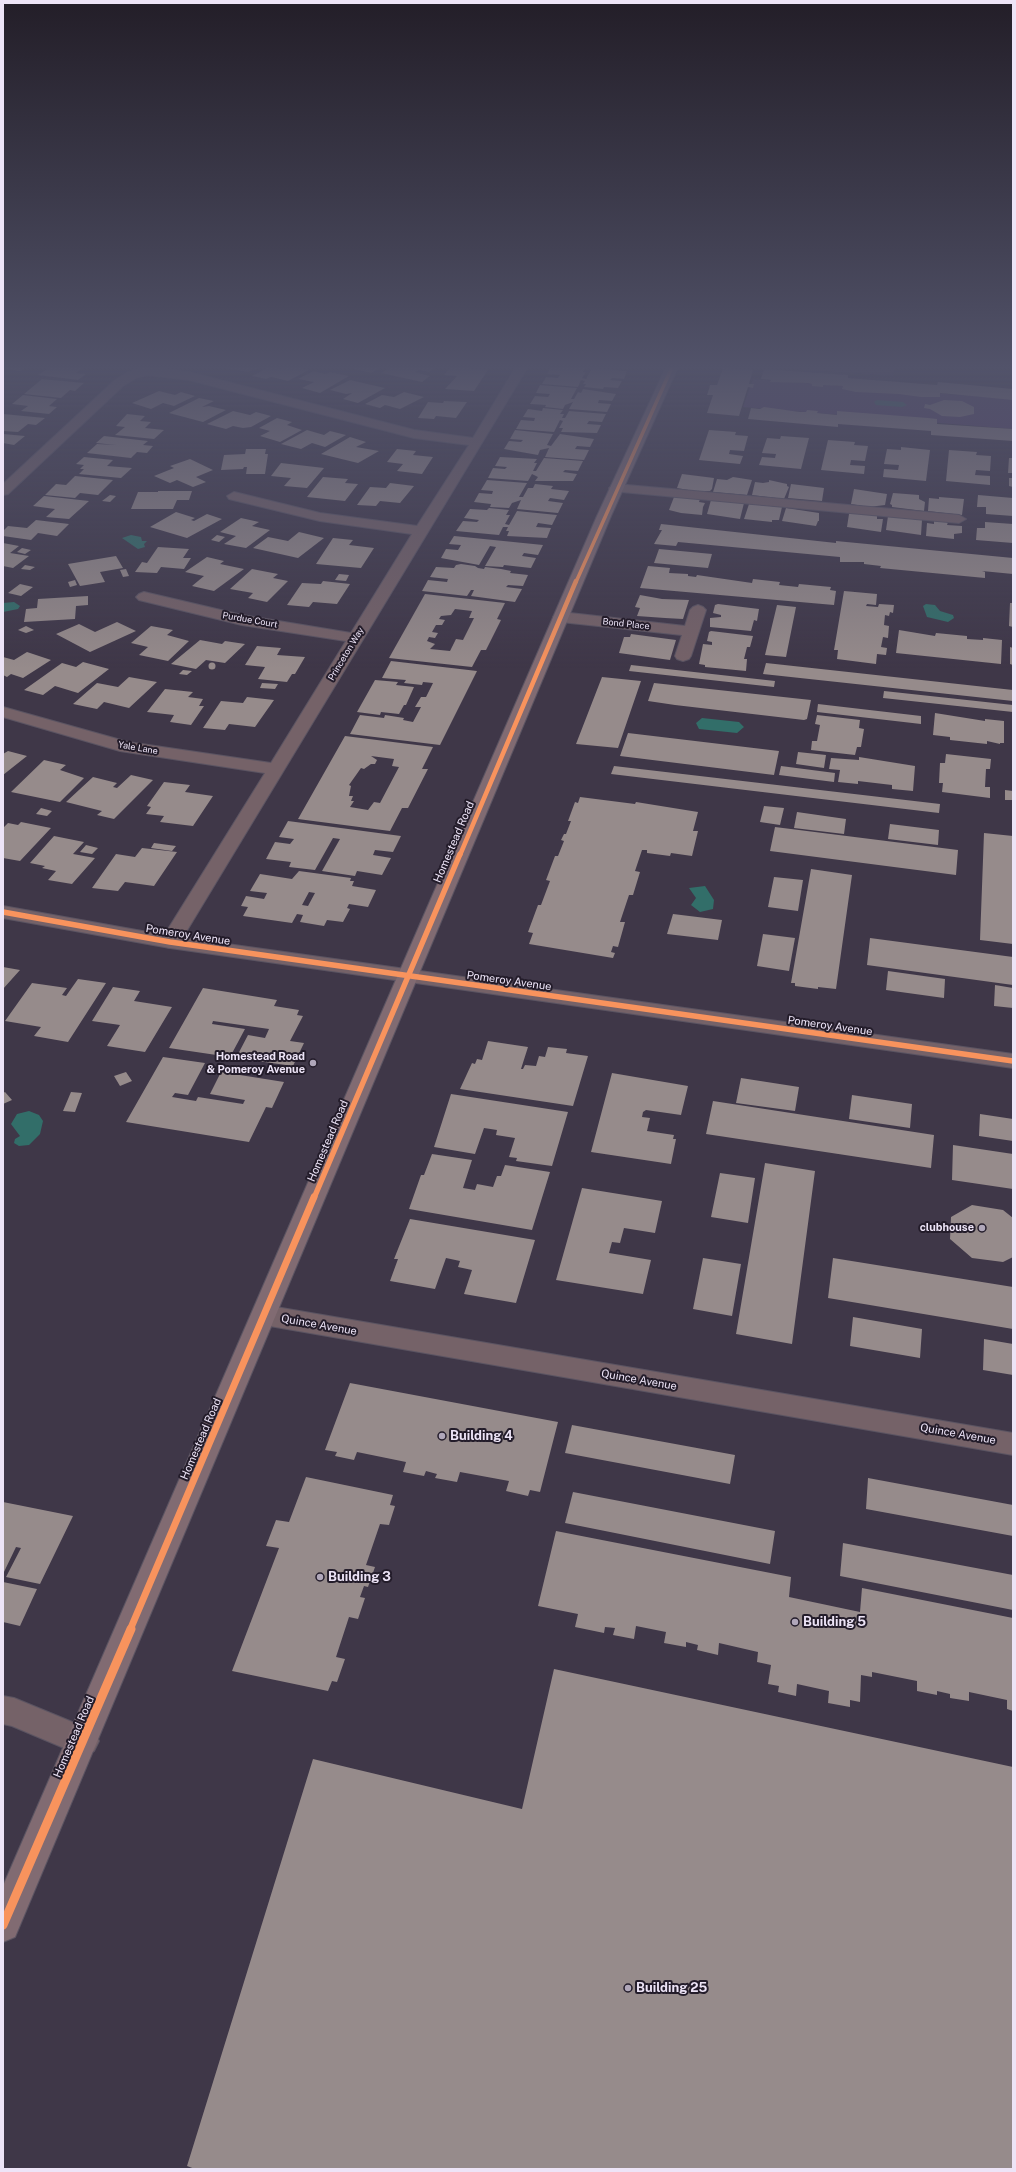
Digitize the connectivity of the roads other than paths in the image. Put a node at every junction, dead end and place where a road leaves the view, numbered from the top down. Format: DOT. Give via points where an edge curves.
graph roads {
  1 [pos="29,466"];
  2 [pos="462,466"];
  3 [pos="626,466"];
  4 [pos="616,488"];
  5 [pos="3,490"];
  6 [pos="234,496"];
  7 [pos="959,519"];
  8 [pos="421,531"];
  9 [pos="144,597"];
  10 [pos="698,610"];
  11 [pos="561,617"];
  12 [pos="691,631"];
  13 [pos="356,638"];
  14 [pos="683,656"];
  15 [pos="3,712"];
  16 [pos="276,769"];
  17 [pos="3,912"];
  18 [pos="170,942"];
  19 [pos="408,977"];
  20 [pos="1013,1062"];
  21 [pos="264,1315"];
  22 [pos="1013,1444"];
  23 [pos="3,1710"];
  24 [pos="83,1741"];
  25 [pos="3,1925"];
  1 -- 5 [label="street"];
  2 -- 8 [label="street, Princeton Way"];
  3 -- 4 [label="main road, Homestead Road"];
  4 -- 7 [label="street"];
  4 -- 11 [label="main road, Homestead Road"];
  6 -- 8 [label="street" via="320,517"];
  8 -- 13 [label="street, Princeton Way"];
  9 -- 13 [label="street, Purdue Court" via="242,620"];
  10 -- 12 [label="street"];
  11 -- 12 [label="street, Bond Place"];
  11 -- 19 [label="main road, Homestead Road"];
  12 -- 14 [label="street"];
  13 -- 16 [label="street, Princeton Way"];
  15 -- 16 [label="street, Yale Lane" via="126,747"];
  16 -- 18 [label="street, Princeton Way"];
  17 -- 18 [label="street, Pomeroy Avenue"];
  18 -- 19 [label="street, Pomeroy Avenue"];
  19 -- 20 [label="street, Pomeroy Avenue"];
  19 -- 21 [label="main road, Homestead Road"];
  21 -- 22 [label="street, Quince Avenue"];
  21 -- 24 [label="main road, Homestead Road"];
  23 -- 24 [label="street" via="14,1712"];
  24 -- 25 [label="main road, Homestead Road"];
}
